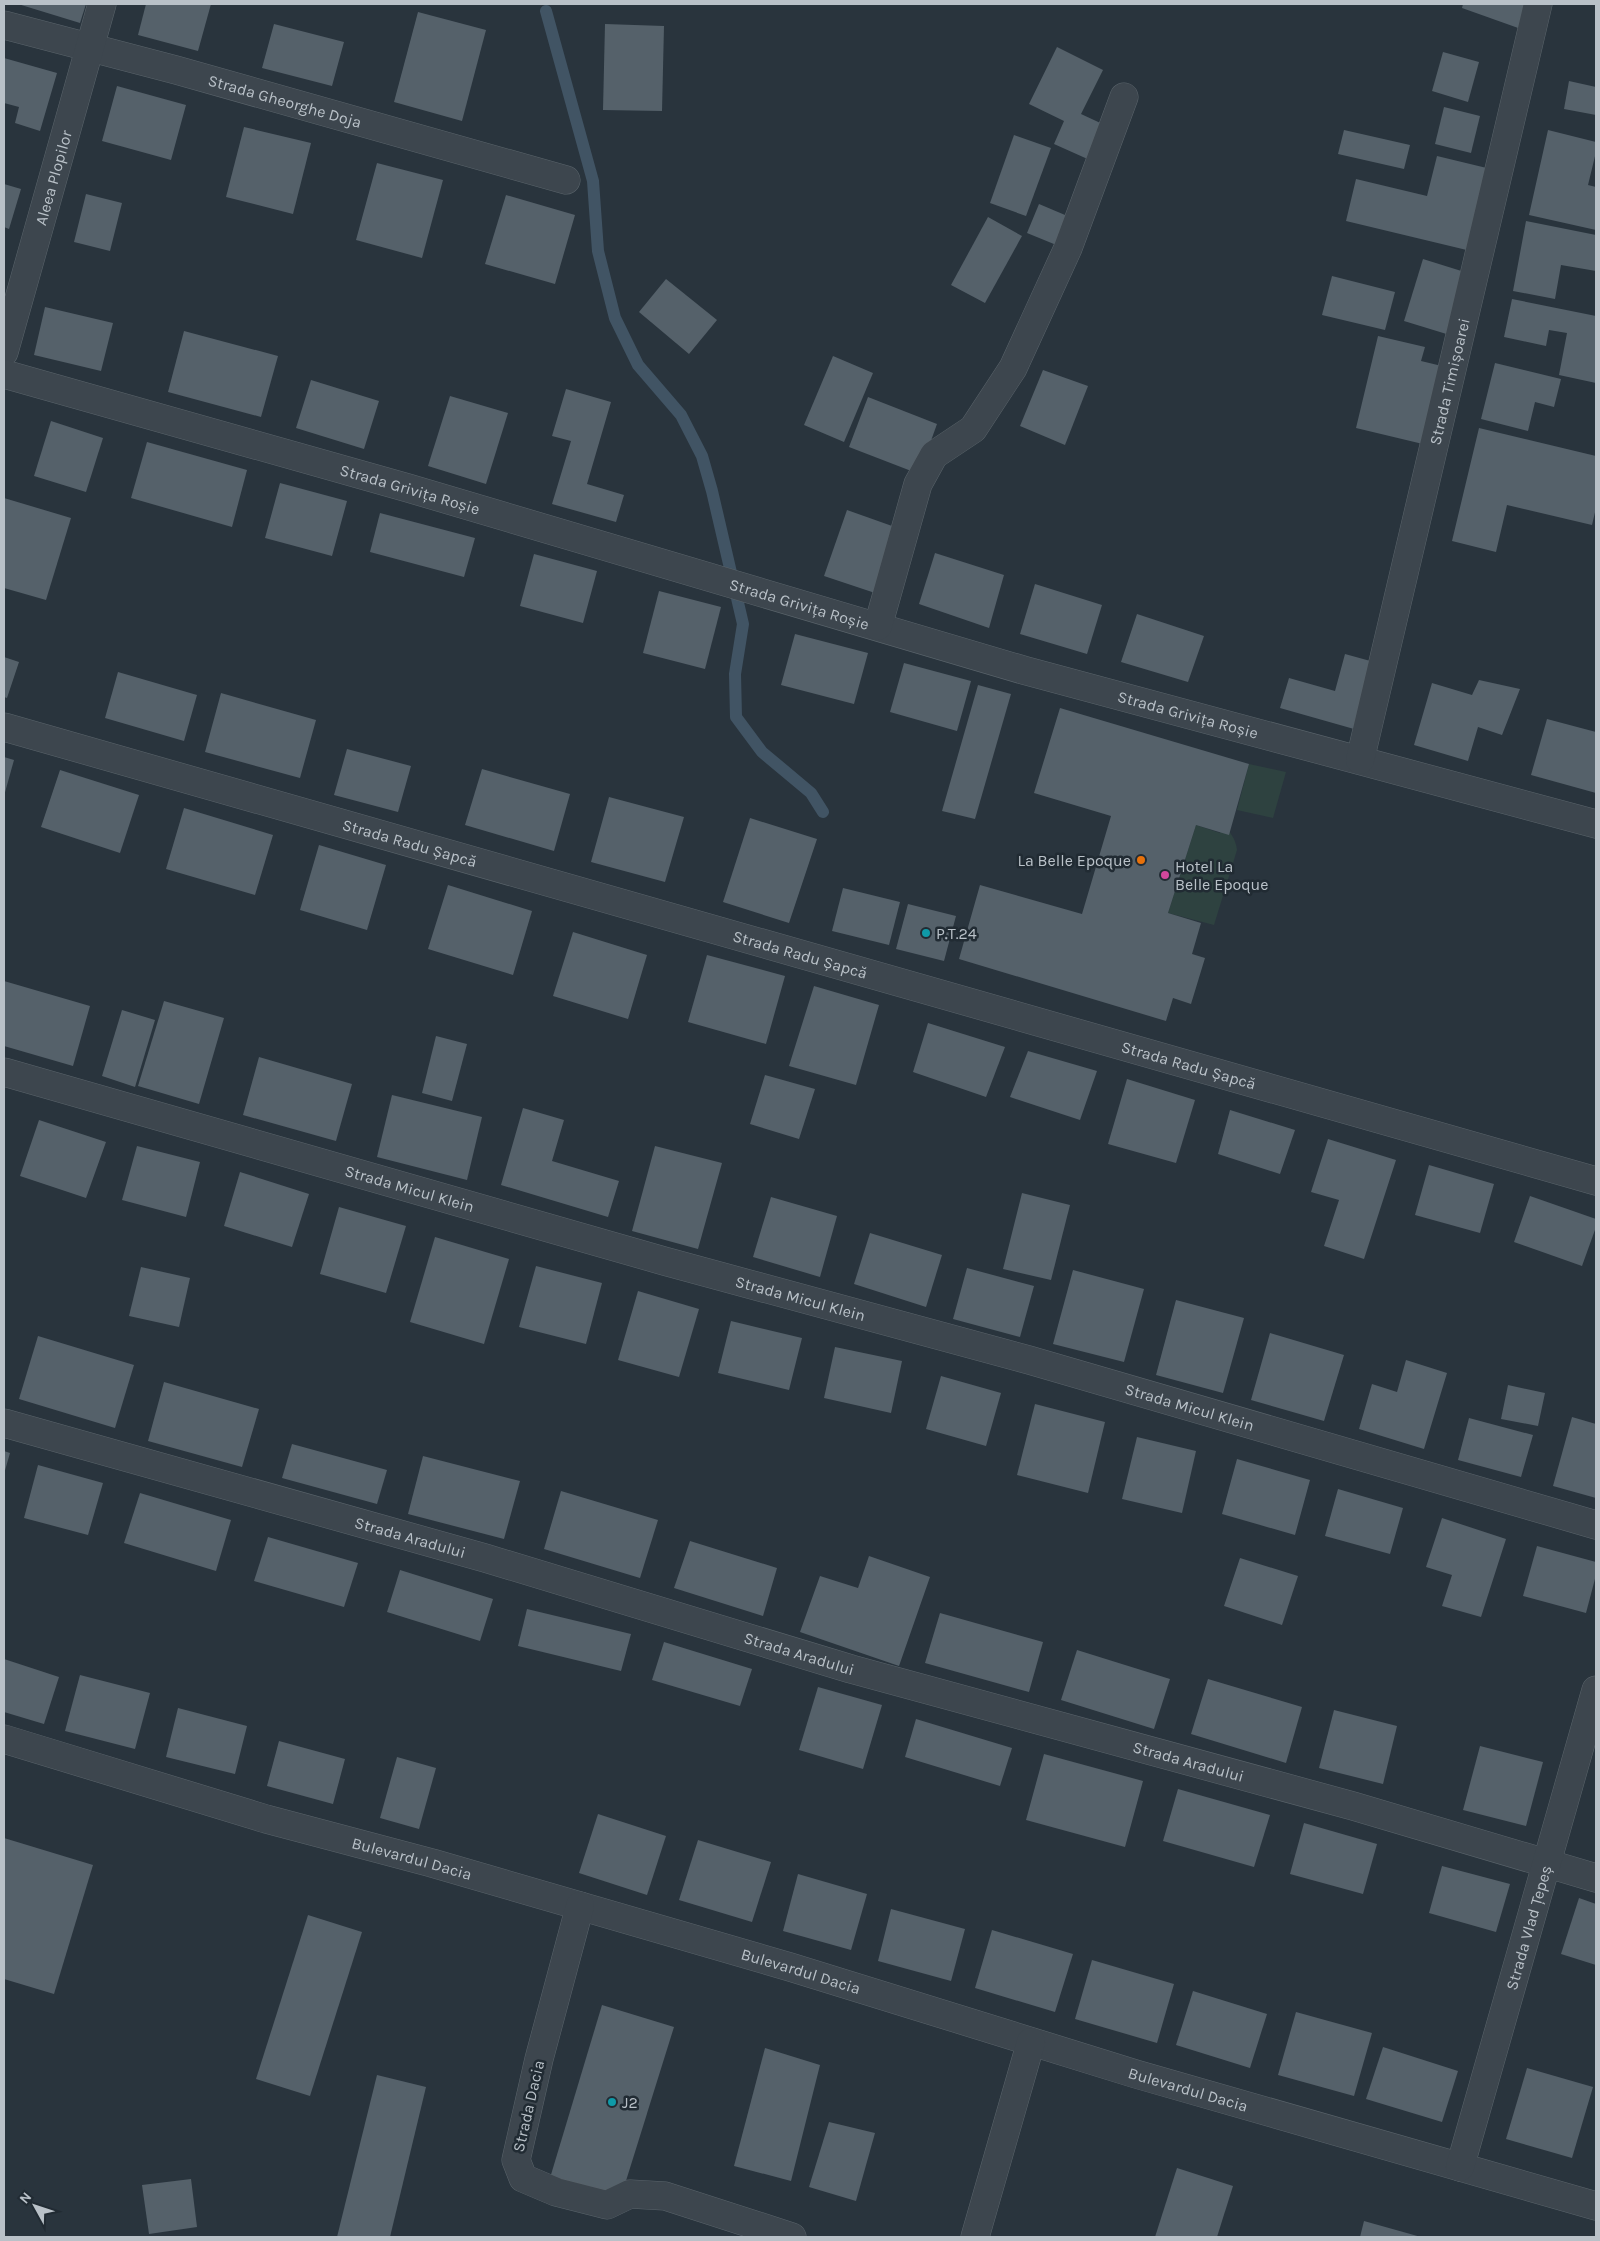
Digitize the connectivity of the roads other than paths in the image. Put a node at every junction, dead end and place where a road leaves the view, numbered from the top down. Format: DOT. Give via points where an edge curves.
graph roads {
  1 [pos="102,4"];
  2 [pos="1538,4"];
  3 [pos="4,25"];
  4 [pos="90,48"];
  5 [pos="1124,97"];
  6 [pos="566,180"];
  7 [pos="4,352"];
  8 [pos="4,374"];
  9 [pos="878,626"];
  10 [pos="4,726"];
  11 [pos="1360,760"];
  12 [pos="1596,824"];
  13 [pos="4,1072"];
  14 [pos="1596,1181"];
  15 [pos="4,1423"];
  16 [pos="1596,1525"];
  17 [pos="1596,1690"];
  18 [pos="4,1739"];
  19 [pos="1546,1864"];
  20 [pos="1596,1878"];
  21 [pos="580,1906"];
  22 [pos="1032,2042"];
  23 [pos="1460,2167"];
  24 [pos="1596,2206"];
  25 [pos="792,2237"];
  26 [pos="975,2237"];
  1 -- 4 [label="street, Aleea Plopilor"];
  2 -- 11 [label="street, Strada Timișoarei"];
  3 -- 4 [label="street, Strada Gheorghe Doja"];
  4 -- 6 [label="street, Strada Gheorghe Doja"];
  4 -- 7 [label="street, Aleea Plopilor"];
  5 -- 9 [label="street" via="1068,248 1013,368 973,429 934,455 918,484"];
  8 -- 9 [label="street, Strada Grivița Roșie" via="235,438"];
  9 -- 11 [label="street, Strada Grivița Roșie" via="1023,670"];
  10 -- 14 [label="street, Strada Radu Șapcă"];
  11 -- 12 [label="street, Strada Grivița Roșie"];
  13 -- 16 [label="street, Strada Micul Klein" via="664,1261 1028,1360"];
  15 -- 19 [label="street, Strada Aradului" via="485,1558 851,1669 1353,1806"];
  17 -- 19 [label="street, Strada Vlad Țepeș"];
  18 -- 21 [label="street, Bulevardul Dacia" via="266,1819"];
  19 -- 20 [label="street, Strada Aradului"];
  19 -- 23 [label="street, Strada Vlad Țepeș"];
  21 -- 22 [label="street, Bulevardul Dacia"];
  21 -- 25 [label="street, Strada Dacia" via="516,2160 523,2178 556,2192 607,2205 630,2194 665,2196"];
  22 -- 23 [label="street, Bulevardul Dacia"];
  22 -- 26 [label="street"];
  23 -- 24 [label="street, Bulevardul Dacia"];
}
